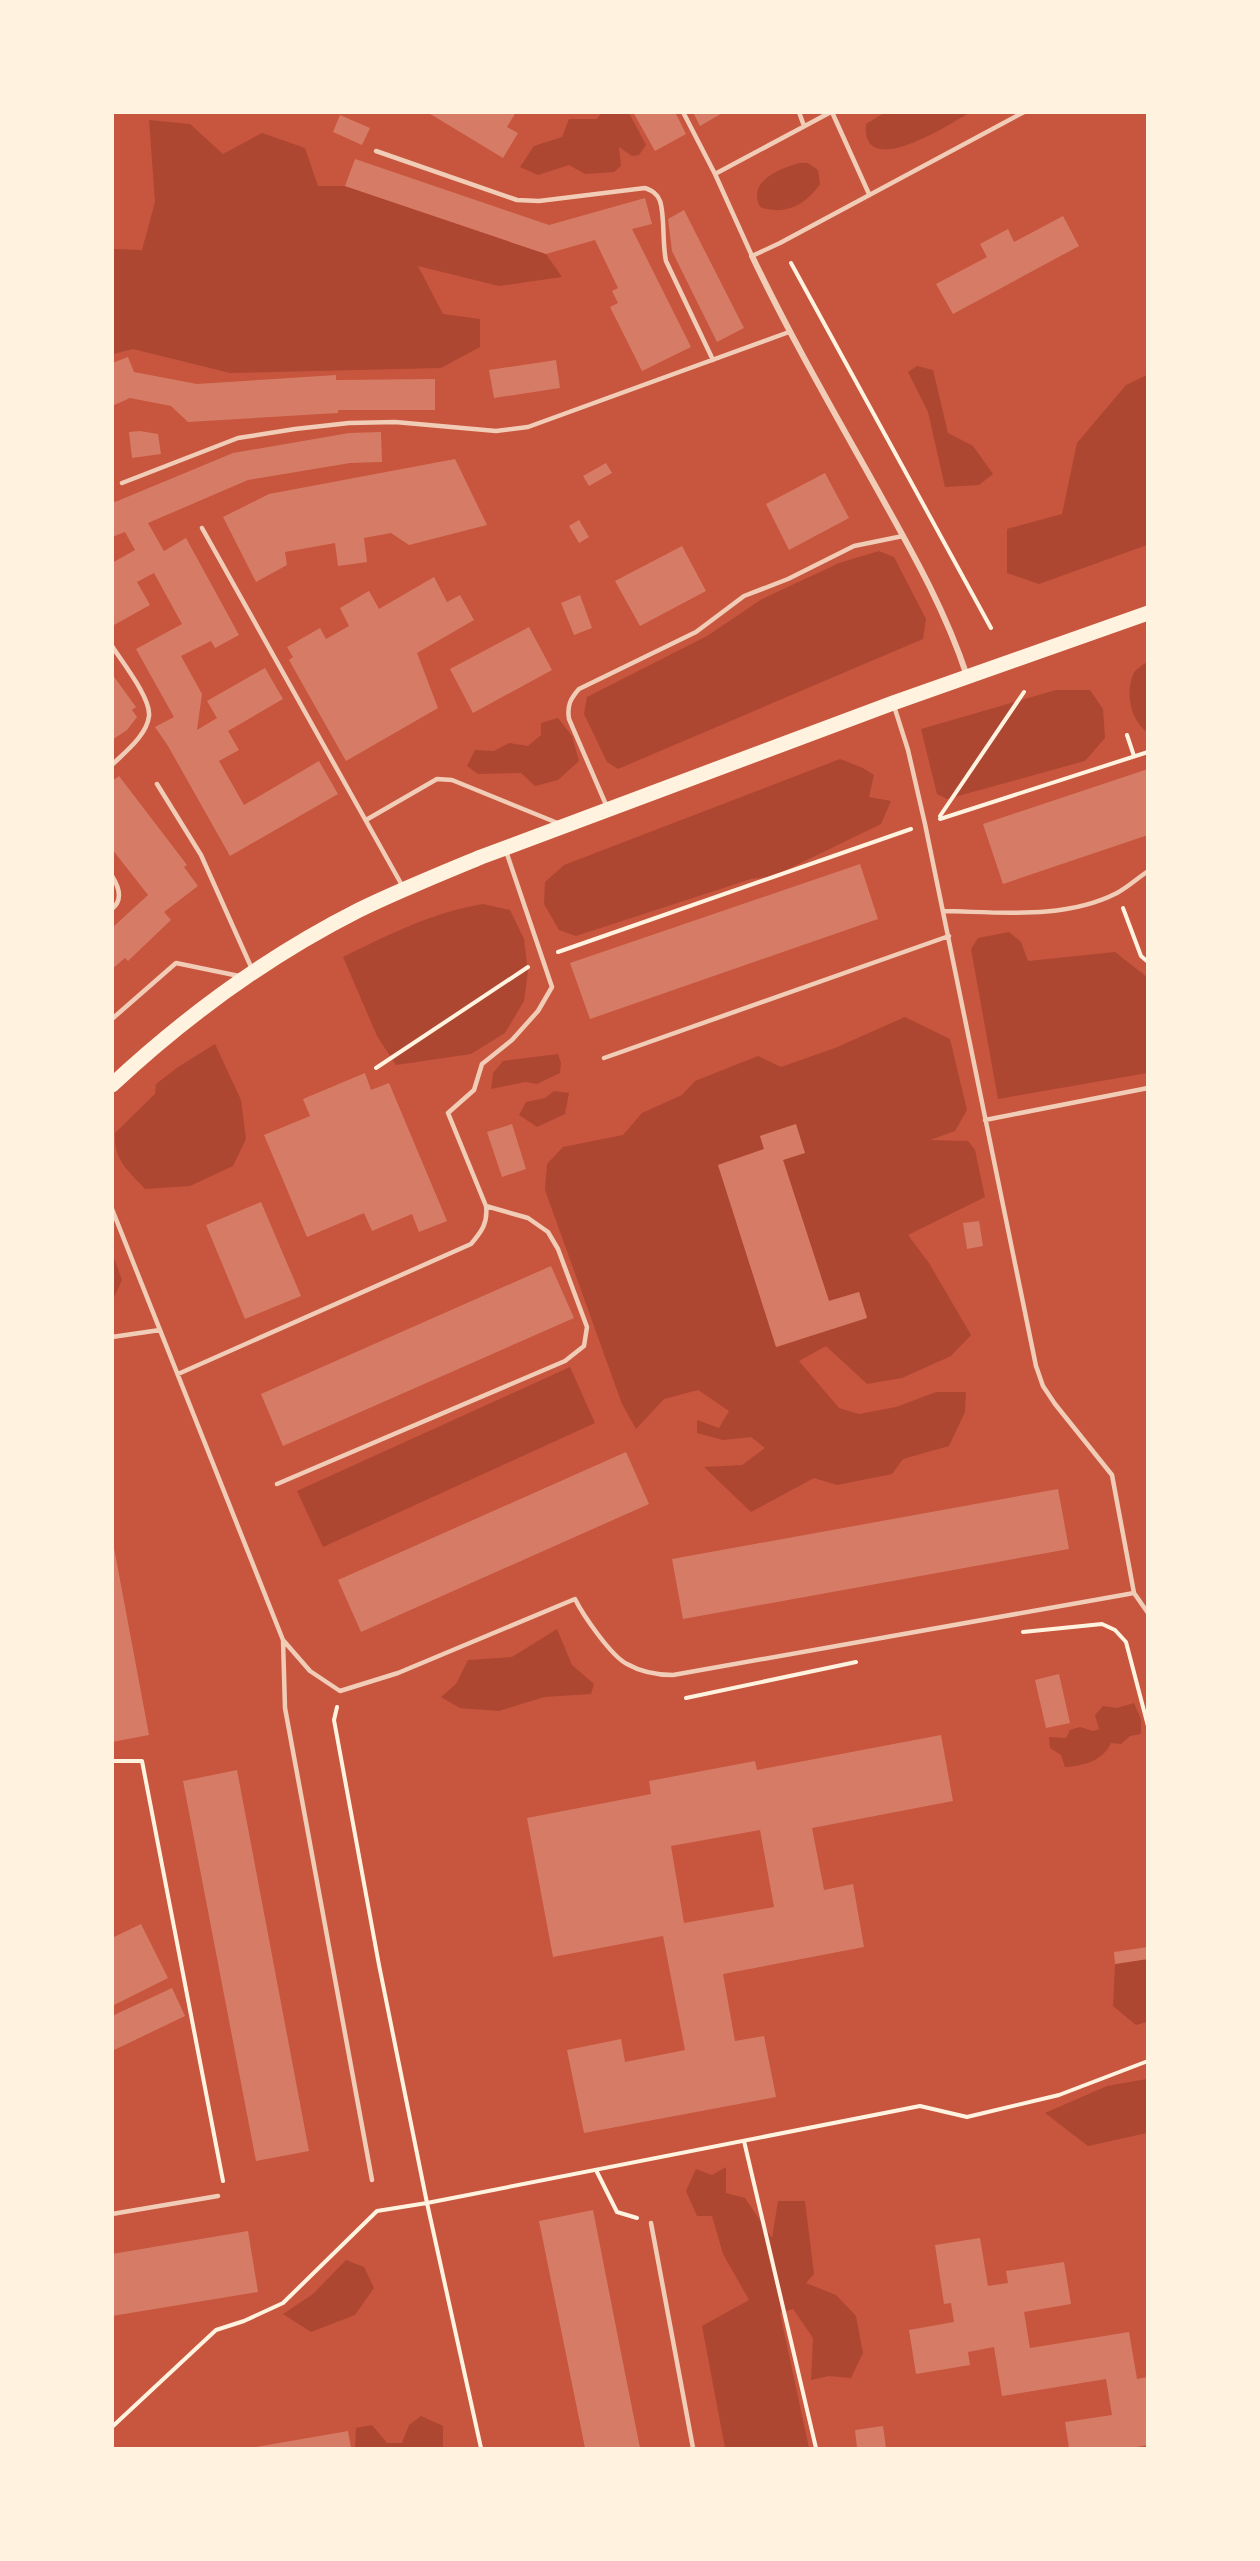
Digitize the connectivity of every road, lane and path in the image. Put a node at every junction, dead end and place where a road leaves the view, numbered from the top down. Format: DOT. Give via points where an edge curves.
graph roads {
  1 [pos="683,112"];
  2 [pos="799,112"];
  3 [pos="831,112"];
  4 [pos="1024,112"];
  5 [pos="804,126"];
  6 [pos="375,151"];
  7 [pos="715,174"];
  8 [pos="869,195"];
  9 [pos="752,256"];
  10 [pos="791,263"];
  11 [pos="789,332"];
  12 [pos="713,360"];
  13 [pos="122,483"];
  14 [pos="202,528"];
  15 [pos="903,536"];
  16 [pos="1148,613"];
  17 [pos="991,628"];
  18 [pos="112,646"];
  19 [pos="967,677"];
  20 [pos="1024,692"];
  21 [pos="893,704"];
  22 [pos="1127,735"];
  23 [pos="1148,752"];
  24 [pos="1134,756"];
  25 [pos="112,765"];
  26 [pos="157,784"];
  27 [pos="608,810"];
  28 [pos="366,820"];
  29 [pos="565,826"];
  30 [pos="915,828"];
  31 [pos="505,848"];
  32 [pos="1148,871"];
  33 [pos="112,876"];
  34 [pos="404,889"];
  35 [pos="1117,893"];
  36 [pos="112,909"];
  37 [pos="943,911"];
  38 [pos="949,936"];
  39 [pos="551,955"];
  40 [pos="1148,962"];
  41 [pos="534,963"];
  42 [pos="249,975"];
  43 [pos="112,1019"];
  44 [pos="604,1058"];
  45 [pos="376,1068"];
  46 [pos="112,1085"];
  47 [pos="1148,1088"];
  48 [pos="985,1120"];
  49 [pos="486,1206"];
  50 [pos="112,1209"];
  51 [pos="160,1330"];
  52 [pos="112,1337"];
  53 [pos="178,1374"];
  54 [pos="277,1484"];
  55 [pos="1134,1593"];
  56 [pos="1148,1613"];
  57 [pos="1019,1633"];
  58 [pos="283,1640"];
  59 [pos="858,1662"];
  60 [pos="340,1691"];
  61 [pos="686,1698"];
  62 [pos="1148,1726"];
  63 [pos="112,1761"];
  64 [pos="1148,2061"];
  65 [pos="744,2140"];
  66 [pos="596,2170"];
  67 [pos="372,2180"];
  68 [pos="224,2186"];
  69 [pos="218,2196"];
  70 [pos="427,2203"];
  71 [pos="112,2214"];
  72 [pos="651,2223"];
  73 [pos="112,2427"];
  74 [pos="481,2448"];
  75 [pos="693,2448"];
  76 [pos="816,2448"];
  1 -- 7 [label="lane"];
  2 -- 5 [label="lane"];
  3 -- 5 [label="lane"];
  3 -- 8 [label="lane"];
  4 -- 8 [label="lane"];
  5 -- 7 [label="lane"];
  6 -- 12 [label="lane" via="517,200 539,201 645,188 653,191 659,199 666,261"];
  7 -- 9 [label="lane"];
  8 -- 9 [label="lane"];
  9 -- 11 [label="street"];
  10 -- 17 [label="path"];
  11 -- 12 [label="lane"];
  11 -- 15 [label="street"];
  12 -- 13 [label="lane" via="528,427 487,430 395,422 295,429 238,438"];
  14 -- 28 [label="lane"];
  15 -- 19 [label="street" via="944,613"];
  15 -- 27 [label="lane" via="854,546 744,596 696,632 579,689 571,697 569,719"];
  16 -- 19 [label="main road"];
  18 -- 25 [label="lane" via="143,695 149,716 137,739"];
  19 -- 21 [label="main road"];
  20 -- 24 [label="path" via="937,820"];
  21 -- 27 [label="main road"];
  21 -- 37 [label="lane" via="910,759"];
  22 -- 24 [label="path"];
  23 -- 24 [label="path"];
  26 -- 42 [label="lane" via="201,855"];
  27 -- 29 [label="main road"];
  28 -- 29 [label="lane" via="437,778 452,780"];
  28 -- 34 [label="lane"];
  29 -- 31 [label="main road"];
  30 -- 39 [label="path"];
  31 -- 34 [label="main road"];
  31 -- 49 [label="lane" via="552,987 538,1011 512,1040 482,1064 474,1090 448,1113"];
  32 -- 35 [label="lane"];
  33 -- 36 [label="lane" via="119,889 119,899"];
  34 -- 42 [label="main road" via="358,911"];
  35 -- 37 [label="lane" via="1070,910"];
  35 -- 40 [label="path" via="1141,956"];
  37 -- 38 [label="lane"];
  38 -- 44 [label="lane"];
  38 -- 48 [label="lane"];
  41 -- 45 [label="path"];
  42 -- 43 [label="lane" via="176,963"];
  42 -- 46 [label="main road" via="153,1047"];
  47 -- 48 [label="lane"];
  48 -- 55 [label="lane" via="1036,1366 1055,1404 1112,1475"];
  49 -- 53 [label="lane" via="488,1219 471,1244"];
  49 -- 54 [label="lane" via="528,1218 548,1232 587,1327 584,1346 565,1361"];
  50 -- 51 [label="lane"];
  51 -- 52 [label="lane"];
  51 -- 53 [label="lane"];
  53 -- 58 [label="lane"];
  55 -- 56 [label="lane"];
  55 -- 60 [label="lane" via="673,1675 657,1675 625,1664 585,1619 574,1599 398,1673"];
  57 -- 62 [label="path" via="1102,1624 1115,1630 1126,1642"];
  58 -- 60 [label="lane" via="310,1671"];
  58 -- 67 [label="lane" via="285,1708"];
  59 -- 61 [label="path"];
  60 -- 70 [label="path" via="334,1720"];
  63 -- 68 [label="path" via="142,1761"];
  64 -- 65 [label="path" via="1059,2096 968,2117 920,2106"];
  65 -- 66 [label="path"];
  65 -- 76 [label="path"];
  66 -- 70 [label="path"];
  66 -- 72 [label="path" via="616,2212"];
  69 -- 71 [label="lane"];
  70 -- 73 [label="path" via="377,2211 283,2303 216,2331"];
  70 -- 74 [label="path"];
  72 -- 75 [label="lane"];
}
